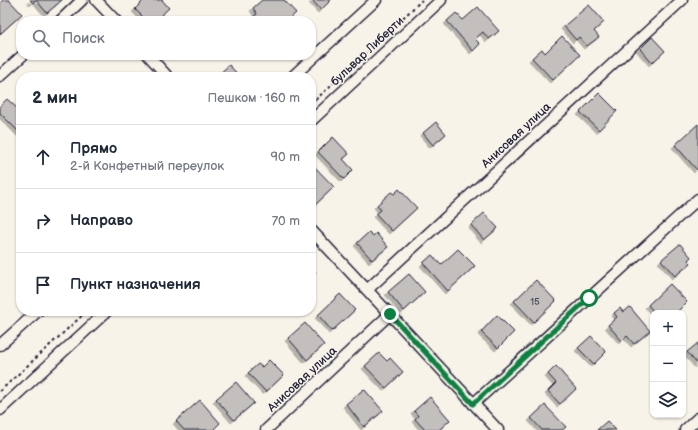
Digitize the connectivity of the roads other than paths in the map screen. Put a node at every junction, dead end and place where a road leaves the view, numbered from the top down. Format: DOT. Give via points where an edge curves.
graph roads {
  1 [pos="82,0"];
  2 [pos="96,0"];
  3 [pos="376,0"];
  4 [pos="441,0"];
  5 [pos="682,0"];
  6 [pos="65,16"];
  7 [pos="111,16"];
  8 [pos="316,55"];
  9 [pos="18,60"];
  10 [pos="153,60"];
  11 [pos="311,60"];
  12 [pos="163,72"];
  13 [pos="297,72"];
  14 [pos="0,76"];
  15 [pos="316,116"];
  16 [pos="698,199"];
  17 [pos="316,235"];
  18 [pos="367,290"];
  19 [pos="390,314"];
  20 [pos="33,316"];
  21 [pos="102,316"];
  22 [pos="0,346"];
  23 [pos="473,404"];
  24 [pos="0,410"];
  25 [pos="698,418"];
  26 [pos="266,430"];
  27 [pos="498,430"];
  28 [pos="685,430"];
  1 -- 6 [label="street"];
  2 -- 7 [label="street"];
  3 -- 8 [label="street"];
  4 -- 15 [label="street, бульвар Либерти"];
  5 -- 18 [label="street, Анисовая улица"];
  9 -- 14 [label="street"];
  10 -- 12 [label="street"];
  11 -- 13 [label="street"];
  16 -- 23 [label="street"];
  17 -- 18 [label="street"];
  18 -- 19 [label="street"];
  19 -- 23 [label="street"];
  19 -- 26 [label="street, Анисовая улица"];
  20 -- 22 [label="street"];
  21 -- 24 [label="street"];
  23 -- 27 [label="street"];
  25 -- 28 [label="street"];
}
